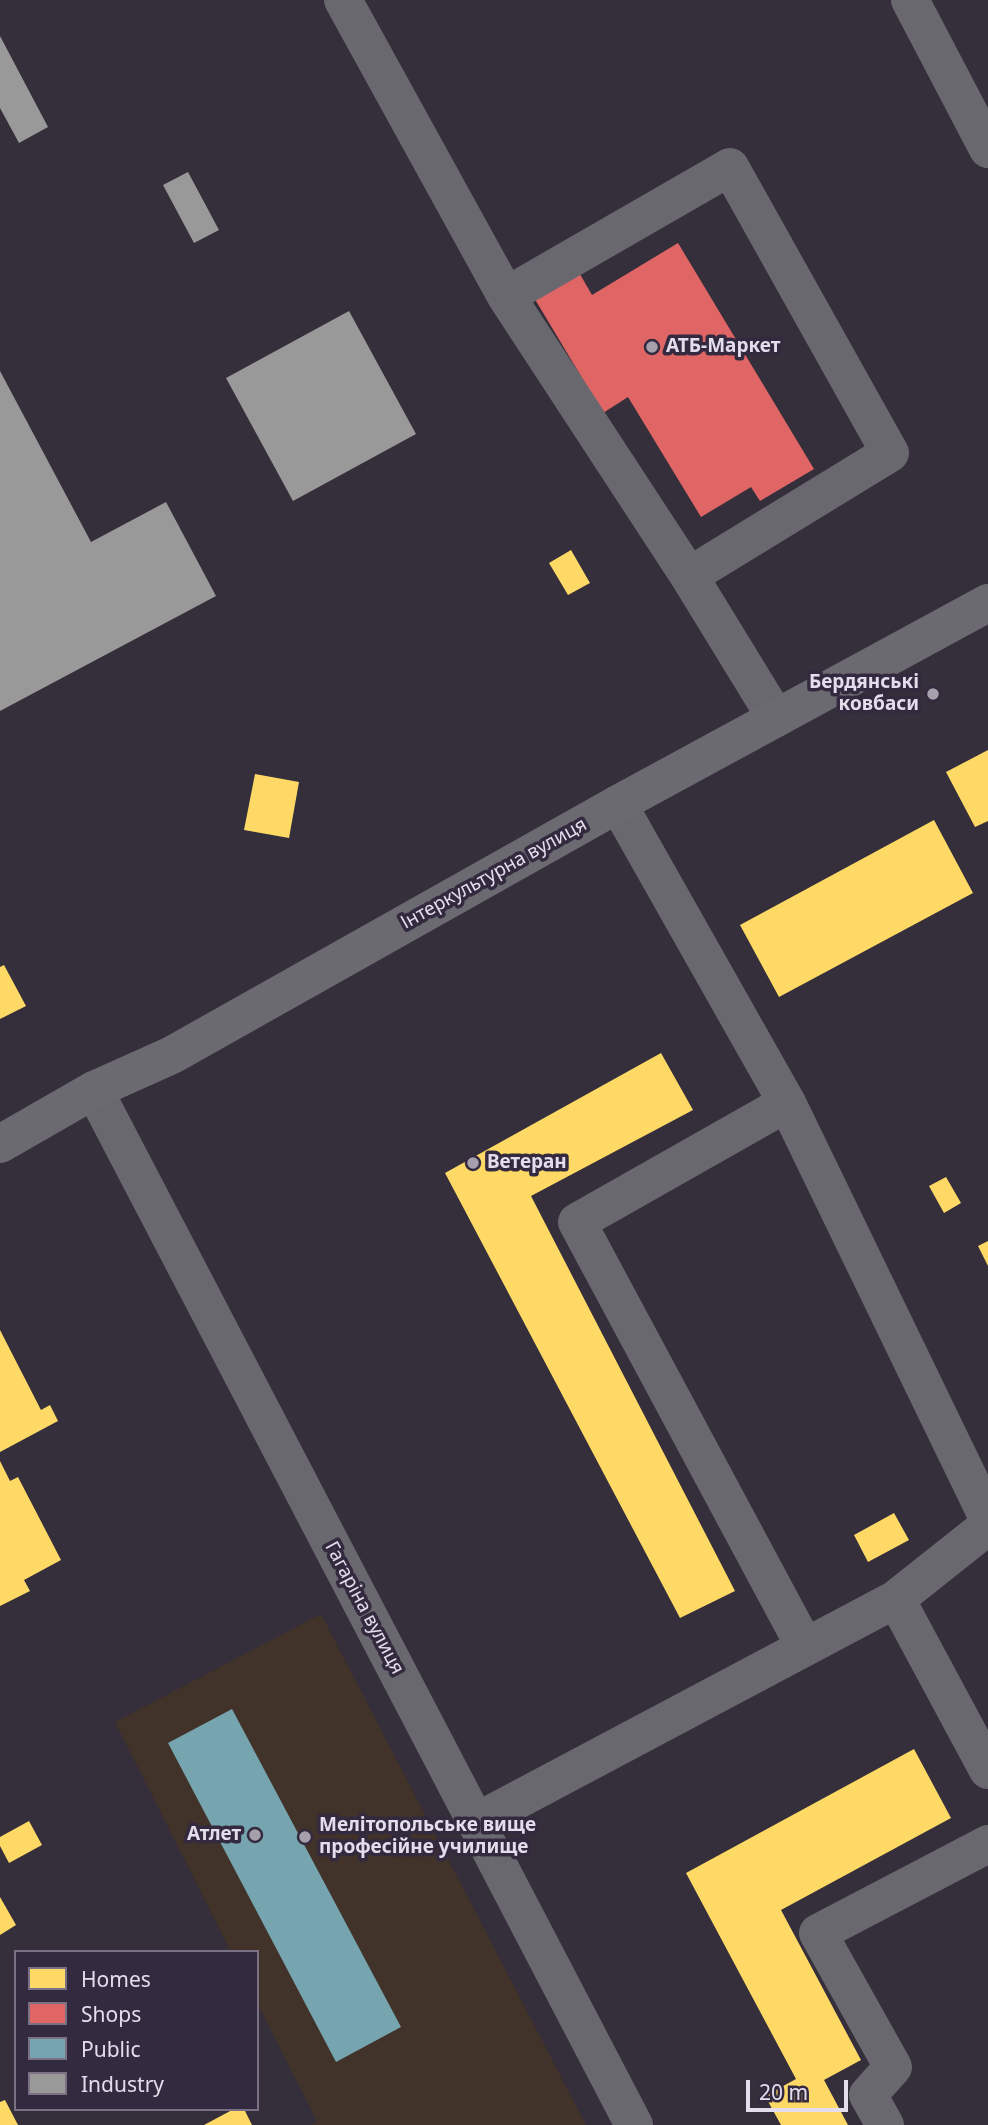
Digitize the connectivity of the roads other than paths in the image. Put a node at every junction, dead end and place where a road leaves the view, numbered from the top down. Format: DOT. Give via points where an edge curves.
graph roads {
  1 [pos="343,0"];
  2 [pos="910,0"];
  3 [pos="988,149"];
  4 [pos="506,296"];
  5 [pos="689,576"];
  6 [pos="988,603"];
  7 [pos="776,718"];
  8 [pos="618,804"];
  9 [pos="94,1090"];
  10 [pos="787,1103"];
  11 [pos="0,1144"];
  12 [pos="988,1518"];
  13 [pos="988,1526"];
  14 [pos="896,1599"];
  15 [pos="805,1647"];
  16 [pos="988,1770"];
  17 [pos="476,1822"];
  18 [pos="988,1844"];
  19 [pos="634,2125"];
  20 [pos="885,2125"];
  1 -- 4 [label="street"];
  2 -- 3 [label="street"];
  4 -- 5 [label="street"];
  4 -- 5 [label="street" via="730,167 890,453"];
  5 -- 7 [label="street"];
  6 -- 7 [label="main road, Інтеркультурна вулиця"];
  7 -- 8 [label="main road, Інтеркультурна вулиця"];
  8 -- 9 [label="main road, Інтеркультурна вулиця" via="172,1055"];
  8 -- 10 [label="street"];
  9 -- 11 [label="main road, Інтеркультурна вулиця"];
  9 -- 17 [label="street, Гагаріна вулиця"];
  10 -- 12 [label="street"];
  10 -- 15 [label="street" via="577,1223"];
  13 -- 14 [label="street"];
  14 -- 15 [label="street"];
  14 -- 16 [label="street"];
  15 -- 17 [label="street"];
  17 -- 19 [label="street, Гагаріна вулиця"];
  18 -- 20 [label="street" via="818,1933 893,2067 868,2095"];
}
